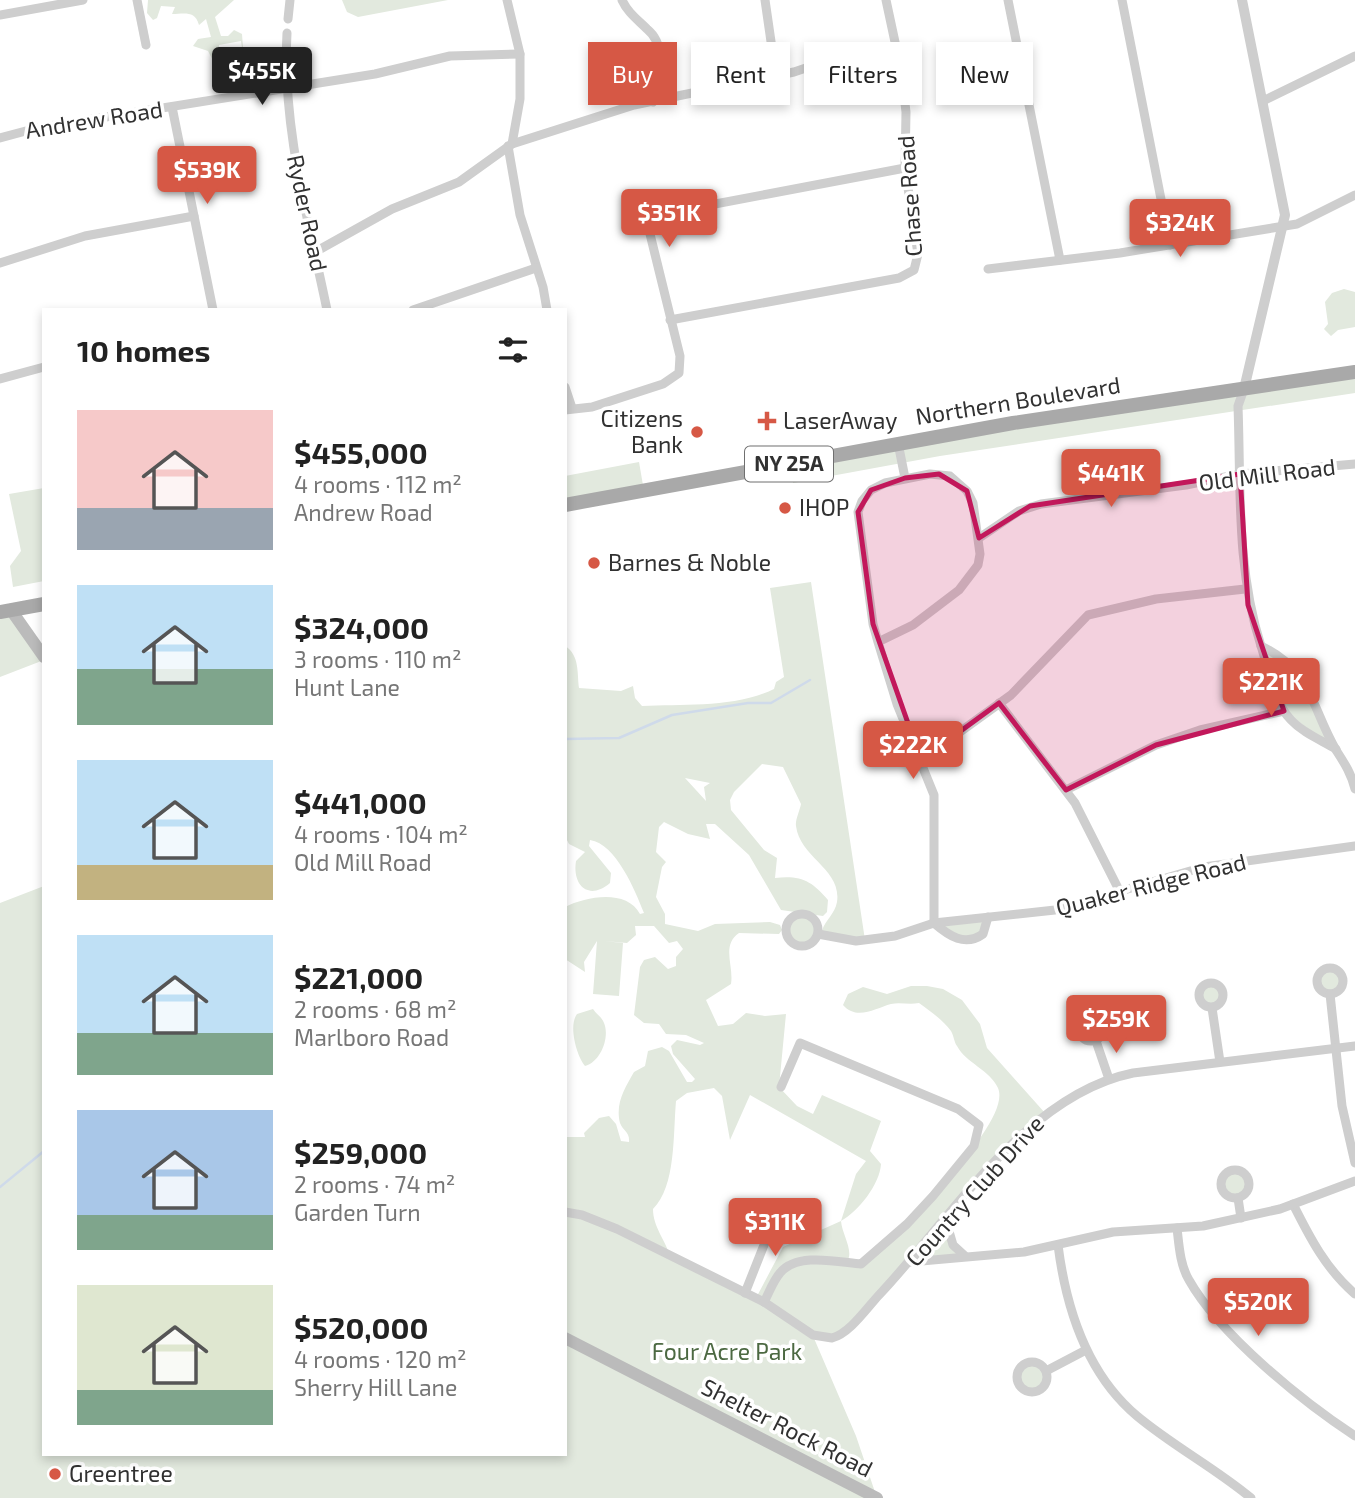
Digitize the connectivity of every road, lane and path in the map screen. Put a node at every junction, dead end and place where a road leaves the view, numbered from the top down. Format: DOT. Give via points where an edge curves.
graph roads {
  1 [pos="83,0"];
  2 [pos="137,0"];
  3 [pos="290,0"];
  4 [pos="508,0"];
  5 [pos="622,0"];
  6 [pos="765,0"];
  7 [pos="886,0"];
  8 [pos="1008,0"];
  9 [pos="1122,0"];
  10 [pos="1242,0"];
  11 [pos="0,15"];
  12 [pos="288,19"];
  13 [pos="287,33"];
  14 [pos="658,42"];
  15 [pos="771,42"];
  16 [pos="895,42"];
  17 [pos="146,45"];
  18 [pos="520,54"];
  19 [pos="1355,56"];
  20 [pos="287,88"];
  21 [pos="1263,101"];
  22 [pos="640,105"];
  23 [pos="905,105"];
  24 [pos="172,107"];
  25 [pos="0,138"];
  26 [pos="510,145"];
  27 [pos="905,168"];
  28 [pos="1355,195"];
  29 [pos="194,216"];
  30 [pos="1284,226"];
  31 [pos="1170,245"];
  32 [pos="315,252"];
  33 [pos="1060,260"];
  34 [pos="0,263"];
  35 [pos="536,268"];
  36 [pos="988,269"];
  37 [pos="213,308"];
  38 [pos="327,308"];
  39 [pos="420,308"];
  40 [pos="546,308"];
  41 [pos="670,320"];
  42 [pos="42,368"];
  43 [pos="1355,372"];
  44 [pos="0,379"];
  45 [pos="1244,389"];
  46 [pos="569,409"];
  47 [pos="898,443"];
  48 [pos="1355,464"];
  49 [pos="1240,474"];
  50 [pos="905,478"];
  51 [pos="567,505"];
  52 [pos="978,538"];
  53 [pos="1245,589"];
  54 [pos="42,604"];
  55 [pos="5,611"];
  56 [pos="878,642"];
  57 [pos="1261,646"];
  58 [pos="42,655"];
  59 [pos="999,703"];
  60 [pos="1284,711"];
  61 [pos="1336,749"];
  62 [pos="921,760"];
  63 [pos="1355,789"];
  64 [pos="1066,790"];
  65 [pos="1355,846"];
  66 [pos="1120,892"];
  67 [pos="988,917"];
  68 [pos="934,923"];
  69 [pos="818,934"];
  70 [pos="1331,995"];
  71 [pos="1212,1008"];
  72 [pos="1096,1041"];
  73 [pos="1355,1046"];
  74 [pos="1337,1048"];
  75 [pos="1220,1062"];
  76 [pos="1109,1079"];
  77 [pos="781,1087"];
  78 [pos="1355,1163"];
  79 [pos="1355,1181"];
  80 [pos="1238,1198"];
  81 [pos="1293,1204"];
  82 [pos="777,1212"];
  83 [pos="567,1213"];
  84 [pos="1241,1218"];
  85 [pos="946,1220"];
  86 [pos="1177,1228"];
  87 [pos="1058,1245"];
  88 [pos="965,1256"];
  89 [pos="910,1262"];
  90 [pos="745,1293"];
  91 [pos="1355,1294"];
  92 [pos="764,1302"];
  93 [pos="567,1339"];
  94 [pos="1086,1350"];
  95 [pos="1046,1371"];
  96 [pos="1355,1436"];
  97 [pos="877,1498"];
  98 [pos="1251,1498"];
  1 -- 11 [label="street"];
  2 -- 17 [label="street"];
  3 -- 12 [label="street"];
  4 -- 18 [label="street"];
  5 -- 14 [label="street"];
  6 -- 15 [label="street"];
  7 -- 16 [label="street, Chase Road"];
  8 -- 33 [label="street"];
  9 -- 31 [label="street"];
  10 -- 21 [label="street"];
  13 -- 20 [label="street, Ryder Road"];
  18 -- 20 [label="street, Andrew Road" via="450,56"];
  18 -- 26 [label="street" via="520,99"];
  19 -- 21 [label="street"];
  20 -- 24 [label="street, Andrew Road"];
  20 -- 32 [label="street, Ryder Road" via="294,152"];
  21 -- 30 [label="street"];
  22 -- 26 [label="street"];
  23 -- 27 [label="street, Chase Road"];
  24 -- 25 [label="street, Andrew Road"];
  24 -- 29 [label="street"];
  26 -- 32 [label="street" via="459,182 392,209"];
  26 -- 35 [label="street" via="520,215"];
  27 -- 41 [label="street, Chase Road" via="918,254 910,273"];
  27 -- 41 [label="street" via="657,215 650,234"];
  28 -- 30 [label="street" via="1306,222"];
  29 -- 34 [label="street" via="85,236"];
  29 -- 37 [label="street"];
  30 -- 31 [label="street"];
  30 -- 45 [label="street"];
  31 -- 33 [label="street"];
  32 -- 38 [label="street, Ryder Road"];
  33 -- 36 [label="street"];
  35 -- 39 [label="street"];
  35 -- 40 [label="street"];
  41 -- 46 [label="street" via="681,361 675,378 598,405"];
  42 -- 44 [label="street"];
  43 -- 45 [label="main road, Northern Boulevard / NY 25A"];
  45 -- 47 [label="main road, Northern Boulevard / NY 25A"];
  45 -- 49 [label="street" via="1238,406"];
  47 -- 50 [label="street"];
  47 -- 51 [label="main road, Northern Boulevard / NY 25A"];
  48 -- 49 [label="street, Old Mill Road"];
  49 -- 52 [label="street, Old Mill Road" via="1030,506"];
  49 -- 53 [label="street"];
  50 -- 52 [label="street" via="939,474 959,482 973,503"];
  50 -- 56 [label="street" via="871,491 858,512"];
  52 -- 56 [label="street" via="979,561 959,590 913,625"];
  53 -- 57 [label="street"];
  53 -- 59 [label="street" via="1156,599 1094,612"];
  54 -- 55 [label="main road"];
  55 -- 58 [label="main road"];
  56 -- 62 [label="street"];
  57 -- 60 [label="street"];
  57 -- 61 [label="street" via="1292,666 1302,679"];
  59 -- 62 [label="street"];
  59 -- 64 [label="street"];
  60 -- 61 [label="street"];
  60 -- 64 [label="street" via="1156,745"];
  61 -- 63 [label="street" via="1348,766"];
  62 -- 68 [label="street" via="936,808"];
  64 -- 66 [label="street"];
  65 -- 66 [label="street, Quaker Ridge Road" via="1204,867"];
  66 -- 67 [label="street, Quaker Ridge Road" via="1055,910"];
  67 -- 68 [label="street, Quaker Ridge Road"];
  67 -- 68 [label="street" via="983,934 970,940 953,937"];
  68 -- 69 [label="street, Quaker Ridge Road" via="895,936 856,941"];
  70 -- 74 [label="street"];
  71 -- 75 [label="street"];
  72 -- 76 [label="street"];
  73 -- 74 [label="street, Country Club Drive"];
  74 -- 75 [label="street, Country Club Drive"];
  74 -- 78 [label="street" via="1342,1106"];
  75 -- 76 [label="street, Country Club Drive"];
  76 -- 85 [label="street, Country Club Drive" via="1075,1093 1034,1123"];
  77 -- 92 [label="street" via="800,1043 958,1109 979,1125 974,1146 889,1241 861,1264 823,1261 787,1267"];
  79 -- 81 [label="street"];
  80 -- 84 [label="street"];
  81 -- 84 [label="street"];
  81 -- 91 [label="street" via="1319,1254"];
  82 -- 90 [label="street"];
  83 -- 90 [label="street" via="598,1221"];
  84 -- 86 [label="street"];
  85 -- 88 [label="street" via="953,1245"];
  85 -- 89 [label="street, Country Club Drive"];
  86 -- 87 [label="street" via="1113,1232"];
  86 -- 96 [label="street" via="1189,1280 1222,1322 1255,1357"];
  87 -- 88 [label="street"];
  87 -- 94 [label="street" via="1063,1283"];
  88 -- 89 [label="street"];
  89 -- 92 [label="street, Country Club Drive" via="841,1335 821,1338"];
  90 -- 92 [label="street"];
  93 -- 97 [label="main road, Shelter Rock Road"];
  94 -- 95 [label="street"];
  94 -- 98 [label="street" via="1136,1416"];
}
